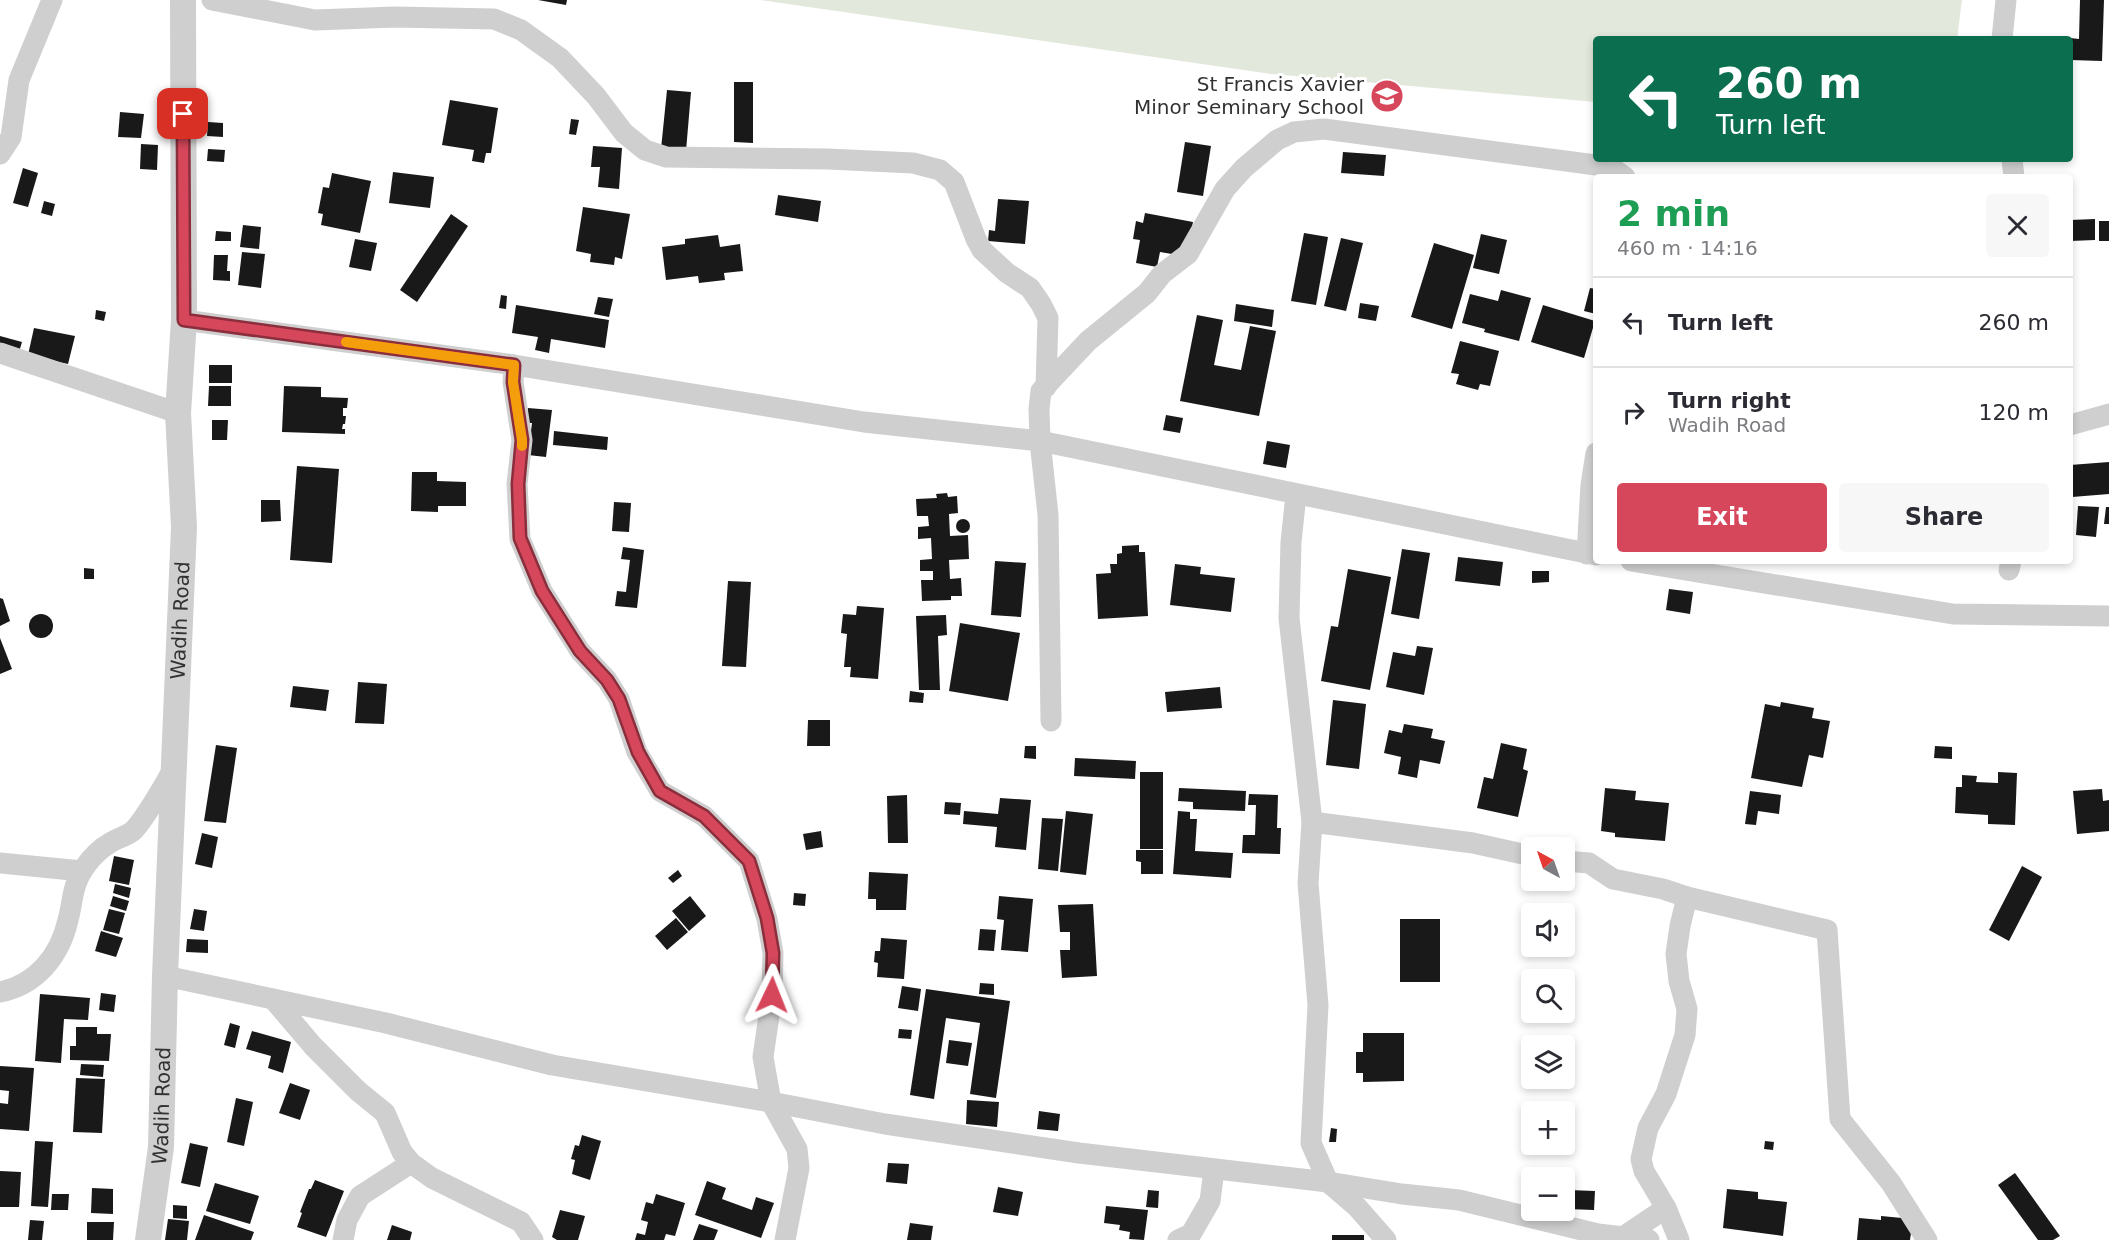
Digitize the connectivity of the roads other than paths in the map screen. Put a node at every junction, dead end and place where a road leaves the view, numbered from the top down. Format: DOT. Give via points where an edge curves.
graph roads {
  1 [pos="52,0"];
  2 [pos="183,0"];
  3 [pos="212,0"];
  4 [pos="2006,0"];
  5 [pos="2002,36"];
  6 [pos="0,154"];
  7 [pos="1621,174"];
  8 [pos="184,320"];
  9 [pos="0,353"];
  10 [pos="514,365"];
  11 [pos="1046,387"];
  12 [pos="178,413"];
  13 [pos="2109,414"];
  14 [pos="2073,424"];
  15 [pos="1040,441"];
  16 [pos="1593,473"];
  17 [pos="1296,495"];
  18 [pos="1591,555"];
  19 [pos="1649,564"];
  20 [pos="2109,616"];
  21 [pos="1051,721"];
  22 [pos="174,768"];
  23 [pos="1312,822"];
  24 [pos="1521,854"];
  25 [pos="1575,862"];
  26 [pos="0,863"];
  27 [pos="82,871"];
  28 [pos="1687,897"];
  29 [pos="165,976"];
  30 [pos="0,992"];
  31 [pos="273,999"];
  32 [pos="771,1102"];
  33 [pos="411,1163"];
  34 [pos="1214,1170"];
  35 [pos="1328,1182"];
  36 [pos="1666,1208"];
  37 [pos="1623,1238"];
  38 [pos="148,1240"];
  39 [pos="343,1240"];
  40 [pos="533,1240"];
  41 [pos="785,1240"];
  42 [pos="1178,1240"];
  43 [pos="1386,1240"];
  44 [pos="1649,1240"];
  45 [pos="1679,1240"];
  46 [pos="1927,1240"];
  1 -- 6 [label="street" via="19,80 12,136"];
  2 -- 8 [label="street, Wadih Road"];
  3 -- 11 [label="street" via="315,20 494,19 521,30 560,58 624,133 645,150 666,157 913,163 940,170 954,182 982,250 1030,288 1048,318"];
  4 -- 5 [label="street"];
  7 -- 11 [label="street" via="1611,167 1476,148 1324,129 1294,132 1277,140 1244,168 1225,189 1188,254 1088,341"];
  8 -- 10 [label="street"];
  8 -- 12 [label="street, Wadih Road"];
  9 -- 12 [label="street"];
  10 -- 15 [label="street" via="864,422"];
  10 -- 32 [label="street" via="522,440 518,484 520,538 542,591 580,651 619,699 638,752 660,791 704,816 749,861 767,918 773,953 772,995 763,1057"];
  11 -- 15 [label="street" via="1038,409"];
  12 -- 22 [label="street, Wadih Road" via="184,527"];
  13 -- 14 [label="street"];
  15 -- 17 [label="street"];
  15 -- 21 [label="street" via="1048,516"];
  16 -- 18 [label="street"];
  17 -- 18 [label="street"];
  17 -- 23 [label="street" via="1289,618"];
  19 -- 20 [label="street" via="1953,614"];
  22 -- 27 [label="street" via="133,832 108,843"];
  22 -- 29 [label="street, Wadih Road"];
  23 -- 24 [label="street" via="1473,843"];
  23 -- 35 [label="street" via="1308,883 1318,1005 1311,1143"];
  25 -- 28 [label="street" via="1589,864 1613,879"];
  26 -- 27 [label="street"];
  27 -- 30 [label="street" via="73,888 61,943 38,975 16,989"];
  28 -- 36 [label="street" via="1676,954 1687,1009 1685,1035 1666,1094 1647,1128 1641,1159"];
  28 -- 46 [label="street" via="1827,930 1840,1119 1892,1183"];
  29 -- 31 [label="street"];
  29 -- 38 [label="street, Wadih Road" via="161,1147"];
  31 -- 32 [label="street" via="552,1065"];
  31 -- 33 [label="street" via="313,1046 385,1113"];
  32 -- 34 [label="street" via="885,1124"];
  32 -- 41 [label="street" via="797,1149 800,1168"];
  33 -- 39 [label="street" via="360,1196 347,1220"];
  33 -- 40 [label="street" via="432,1178 521,1222"];
  34 -- 35 [label="street"];
  34 -- 42 [label="street" via="1210,1201 1191,1234"];
  35 -- 37 [label="street" via="1459,1200"];
  35 -- 43 [label="street"];
  36 -- 37 [label="street"];
  36 -- 45 [label="street"];
  37 -- 44 [label="street"];
}
